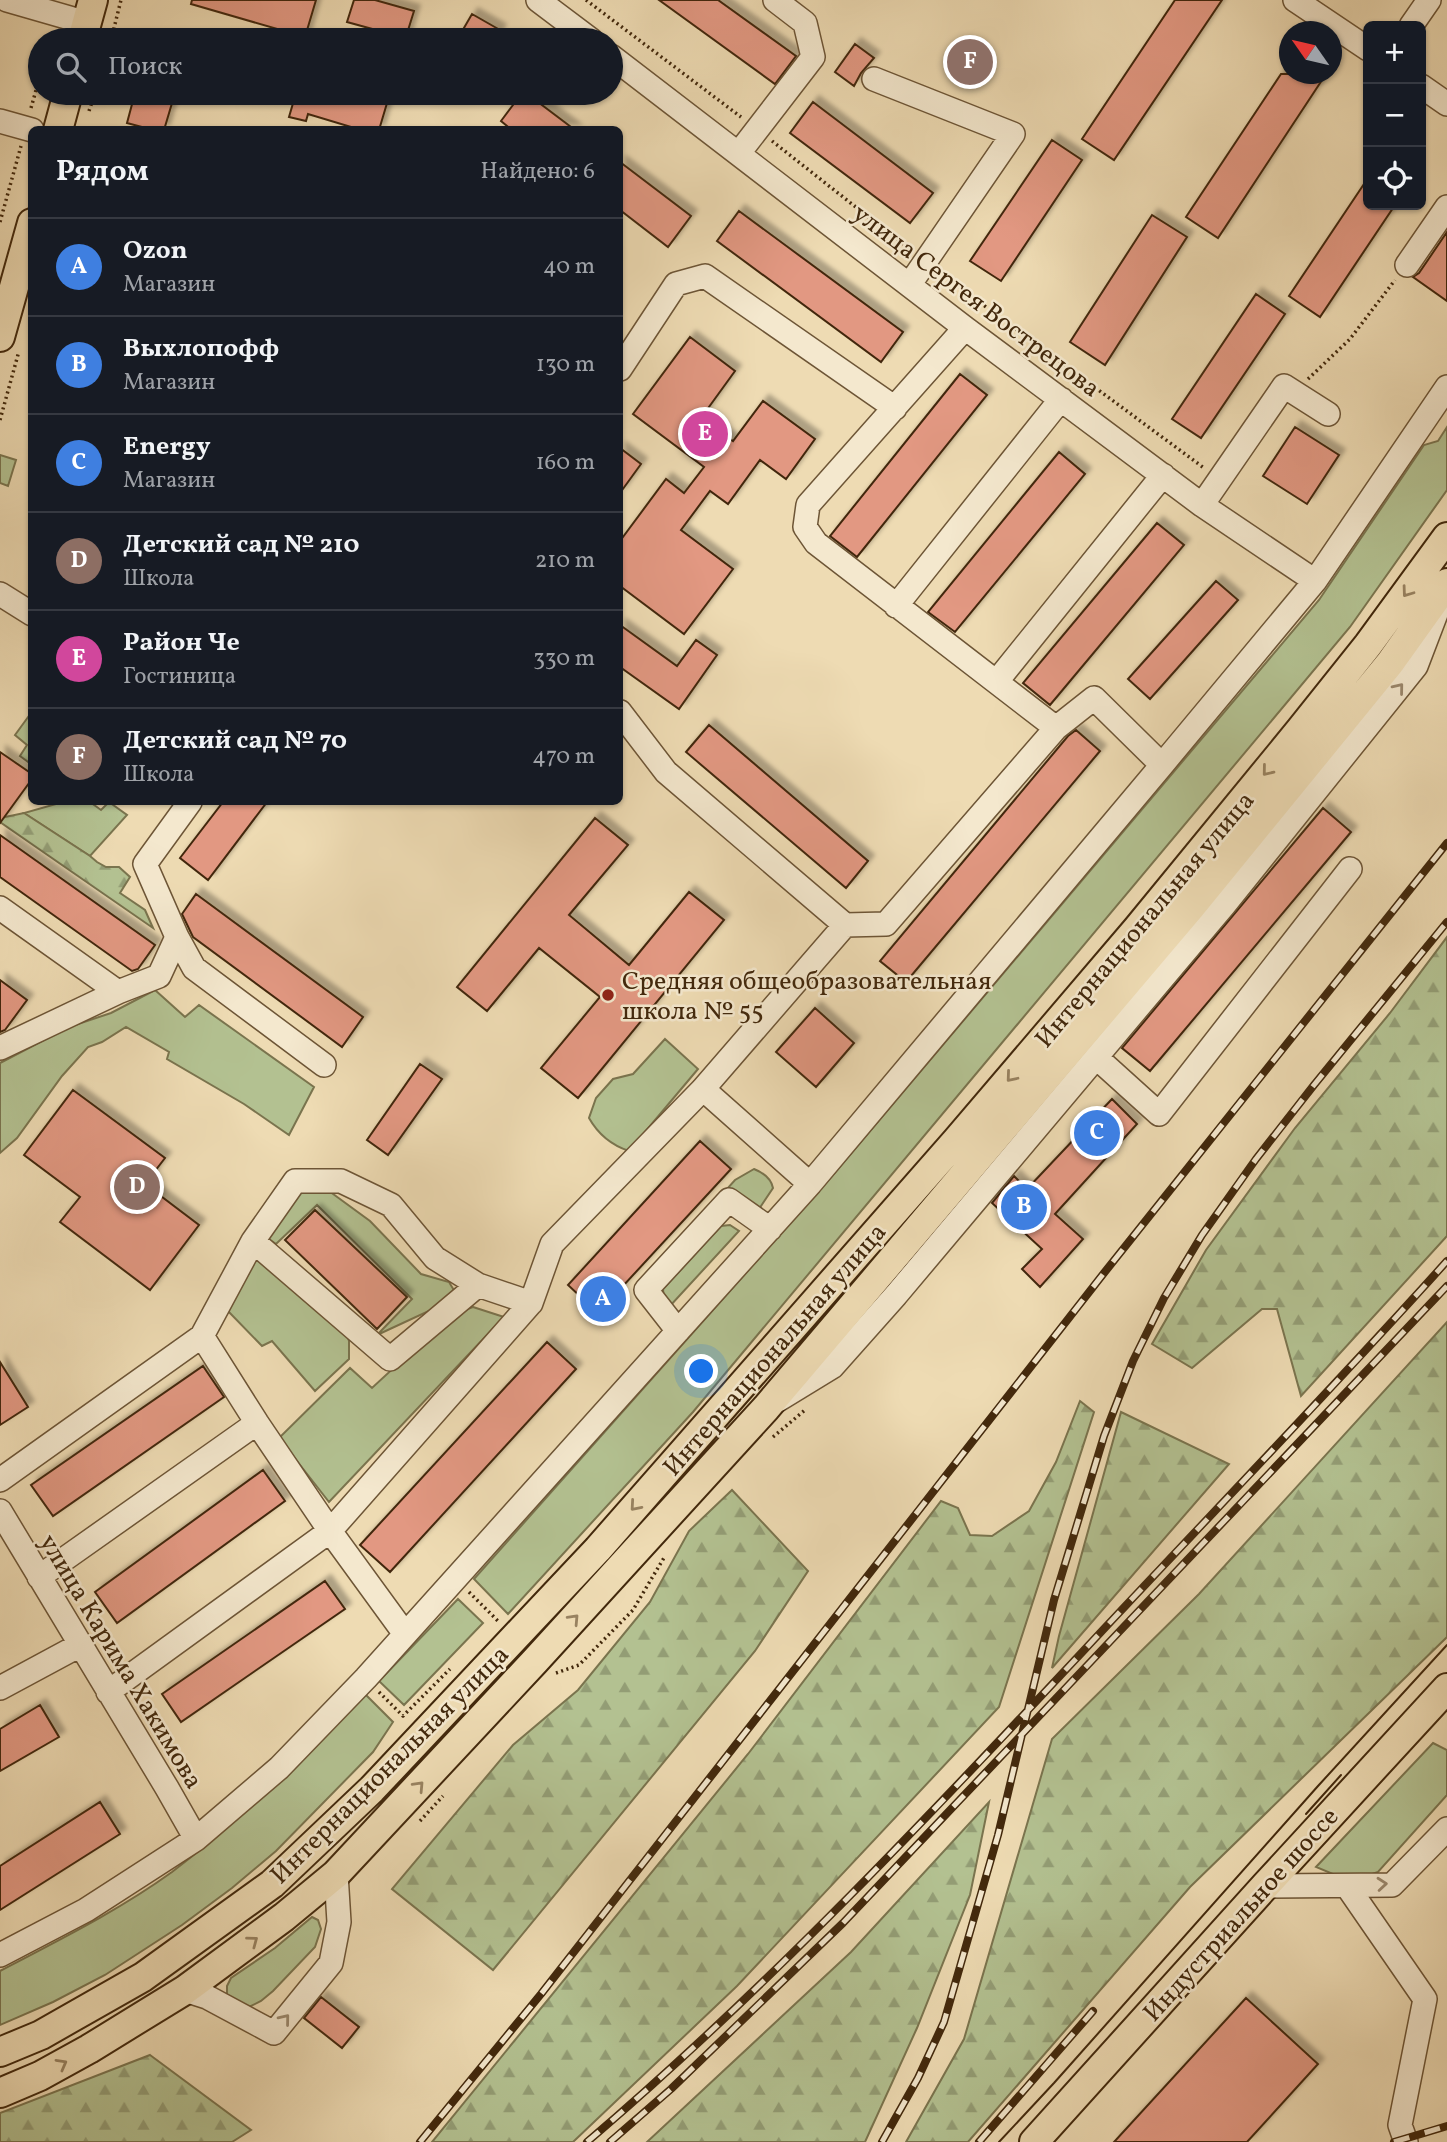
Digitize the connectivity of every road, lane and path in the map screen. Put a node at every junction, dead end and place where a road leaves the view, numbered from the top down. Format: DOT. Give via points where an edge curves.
graph roads {
  1 [pos="7,0"];
  2 [pos="121,0"];
  3 [pos="538,0"];
  4 [pos="586,0"];
  5 [pos="775,0"];
  6 [pos="1295,0"];
  7 [pos="88,21"];
  8 [pos="114,28"];
  9 [pos="575,28"];
  10 [pos="1363,46"];
  11 [pos="623,65"];
  12 [pos="874,79"];
  13 [pos="1426,89"];
  14 [pos="1447,104"];
  15 [pos="65,105"];
  16 [pos="0,121"];
  17 [pos="59,126"];
  18 [pos="28,129"];
  19 [pos="757,129"];
  20 [pos="739,153"];
  21 [pos="1447,207"];
  22 [pos="28,235"];
  23 [pos="925,262"];
  24 [pos="1407,265"];
  25 [pos="910,284"];
  26 [pos="4,304"];
  27 [pos="965,328"];
  28 [pos="10,340"];
  29 [pos="623,364"];
  30 [pos="1447,387"];
  31 [pos="1294,393"];
  32 [pos="1061,399"];
  33 [pos="895,408"];
  34 [pos="1328,414"];
  35 [pos="0,420"];
  36 [pos="1163,475"];
  37 [pos="1219,480"];
  38 [pos="1202,505"];
  39 [pos="1447,537"];
  40 [pos="1315,582"];
  41 [pos="1447,584"];
  42 [pos="0,594"];
  43 [pos="895,606"];
  44 [pos="28,612"];
  45 [pos="1368,645"];
  46 [pos="1390,663"];
  47 [pos="996,681"];
  48 [pos="623,716"];
  49 [pos="1056,728"];
  50 [pos="1162,765"];
  51 [pos="188,805"];
  52 [pos="1350,869"];
  53 [pos="0,908"];
  54 [pos="845,925"];
  55 [pos="177,937"];
  56 [pos="118,992"];
  57 [pos="0,1048"];
  58 [pos="1097,1058"];
  59 [pos="324,1065"];
  60 [pos="703,1089"];
  61 [pos="810,1184"];
  62 [pos="770,1229"];
  63 [pos="253,1241"];
  64 [pos="478,1285"];
  65 [pos="531,1303"];
  66 [pos="678,1331"];
  67 [pos="202,1336"];
  68 [pos="769,1405"];
  69 [pos="257,1423"];
  70 [pos="0,1480"];
  71 [pos="0,1511"];
  72 [pos="330,1531"];
  73 [pos="39,1577"];
  74 [pos="467,1590"];
  75 [pos="498,1621"];
  76 [pos="405,1634"];
  77 [pos="80,1645"];
  78 [pos="451,1668"];
  79 [pos="0,1688"];
  80 [pos="375,1688"];
  81 [pos="108,1692"];
  82 [pos="1443,1701"];
  83 [pos="1447,1829"];
  84 [pos="195,1839"];
  85 [pos="336,1874"];
  86 [pos="1265,1886"];
  87 [pos="1347,1886"];
  88 [pos="0,1955"];
  89 [pos="185,1990"];
  90 [pos="0,2052"];
  91 [pos="0,2092"];
  92 [pos="1034,2142"];
  93 [pos="1406,2142"];
  1 -- 7 [label="street"];
  2 -- 8 [label="path"];
  3 -- 9 [label="street"];
  4 -- 19 [label="path"];
  5 -- 19 [label="street" via="805,23 813,58"];
  6 -- 10 [label="street"];
  11 -- 20 [label="street, улица Сергея Вострецова"];
  12 -- 23 [label="street" via="1013,134"];
  13 -- 14 [label="street"];
  15 -- 17 [label="main road"];
  16 -- 18 [label="street"];
  19 -- 20 [label="street"];
  19 -- 23 [label="path"];
  20 -- 25 [label="street, улица Сергея Вострецова"];
  21 -- 24 [label="street"];
  22 -- 26 [label="main road"];
  23 -- 25 [label="street"];
  23 -- 37 [label="path"];
  24 -- 31 [label="path" via="1350,339"];
  25 -- 27 [label="street, улица Сергея Вострецова"];
  26 -- 28 [label="main road"];
  27 -- 32 [label="street, улица Сергея Вострецова"];
  27 -- 33 [label="street"];
  28 -- 35 [label="path"];
  29 -- 33 [label="street" via="676,284 705,276"];
  30 -- 40 [label="street"];
  31 -- 34 [label="street"];
  31 -- 37 [label="street" via="1284,387"];
  32 -- 36 [label="street, улица Сергея Вострецова"];
  32 -- 43 [label="street"];
  33 -- 43 [label="street" via="808,505 804,527 816,543"];
  36 -- 38 [label="street, улица Сергея Вострецова"];
  36 -- 47 [label="street"];
  37 -- 38 [label="street"];
  38 -- 40 [label="street, улица Сергея Вострецова"];
  39 -- 45 [label="main road, Интернациональная улица, one-way"];
  40 -- 50 [label="street"];
  41 -- 46 [label="main road, Интернациональная улица"];
  58 -- 41 [label="street, one-way" via="1416,666"];
  42 -- 44 [label="street"];
  43 -- 47 [label="street"];
  45 -- 46 [label="street"];
  45 -- 90 [label="main road, Интернациональная улица, one-way" via="1146,919 948,1151 598,1549 372,1789 272,1884 144,1977 41,2035"];
  46 -- 68 [label="main road, Интернациональная улица" via="1174,928"];
  47 -- 49 [label="street"];
  48 -- 54 [label="street" via="666,772"];
  49 -- 50 [label="street" via="1094,698"];
  49 -- 54 [label="street" via="886,925"];
  50 -- 61 [label="street"];
  51 -- 55 [label="street" via="145,864"];
  52 -- 58 [label="street" via="1159,1114"];
  53 -- 56 [label="street"];
  54 -- 60 [label="street"];
  55 -- 56 [label="street" via="159,976"];
  55 -- 59 [label="street" via="194,968"];
  56 -- 57 [label="street"];
  58 -- 68 [label="street" via="832,1367"];
  60 -- 61 [label="street"];
  60 -- 65 [label="street" via="552,1244"];
  61 -- 62 [label="street"];
  62 -- 66 [label="street"];
  62 -- 66 [label="street" via="729,1200 646,1290"];
  63 -- 64 [label="street" via="295,1181 341,1181 391,1205 435,1258"];
  63 -- 64 [label="street" via="390,1359"];
  63 -- 67 [label="street"];
  64 -- 65 [label="street"];
  65 -- 72 [label="street"];
  66 -- 76 [label="street"];
  67 -- 69 [label="street"];
  67 -- 70 [label="street"];
  85 -- 68 [label="main road, Интернациональная улица, one-way"];
  69 -- 72 [label="street"];
  69 -- 73 [label="street"];
  71 -- 73 [label="street, улица Карима Хакимова"];
  72 -- 76 [label="street"];
  72 -- 81 [label="street"];
  73 -- 77 [label="street, улица Карима Хакимова"];
  74 -- 75 [label="path"];
  76 -- 84 [label="street" via="279,1768"];
  77 -- 79 [label="street"];
  77 -- 81 [label="street, улица Карима Хакимова"];
  78 -- 80 [label="path" via="403,1716"];
  81 -- 84 [label="street, улица Карима Хакимова"];
  82 -- 86 [label="main road, Индустриальное шоссе"];
  87 -- 83 [label="street, one-way" via="1392,1885"];
  84 -- 88 [label="street" via="86,1910"];
  89 -- 85 [label="main road, Интернациональная улица, one-way"];
  89 -- 85 [label="street, one-way" via="274,2033 331,1963 339,1922"];
  86 -- 87 [label="street"];
  86 -- 92 [label="main road, Индустриальное шоссе"];
  87 -- 93 [label="street" via="1425,1999 1400,2125"];
  91 -- 89 [label="main road, Интернациональная улица, one-way" via="52,2069"];
}
